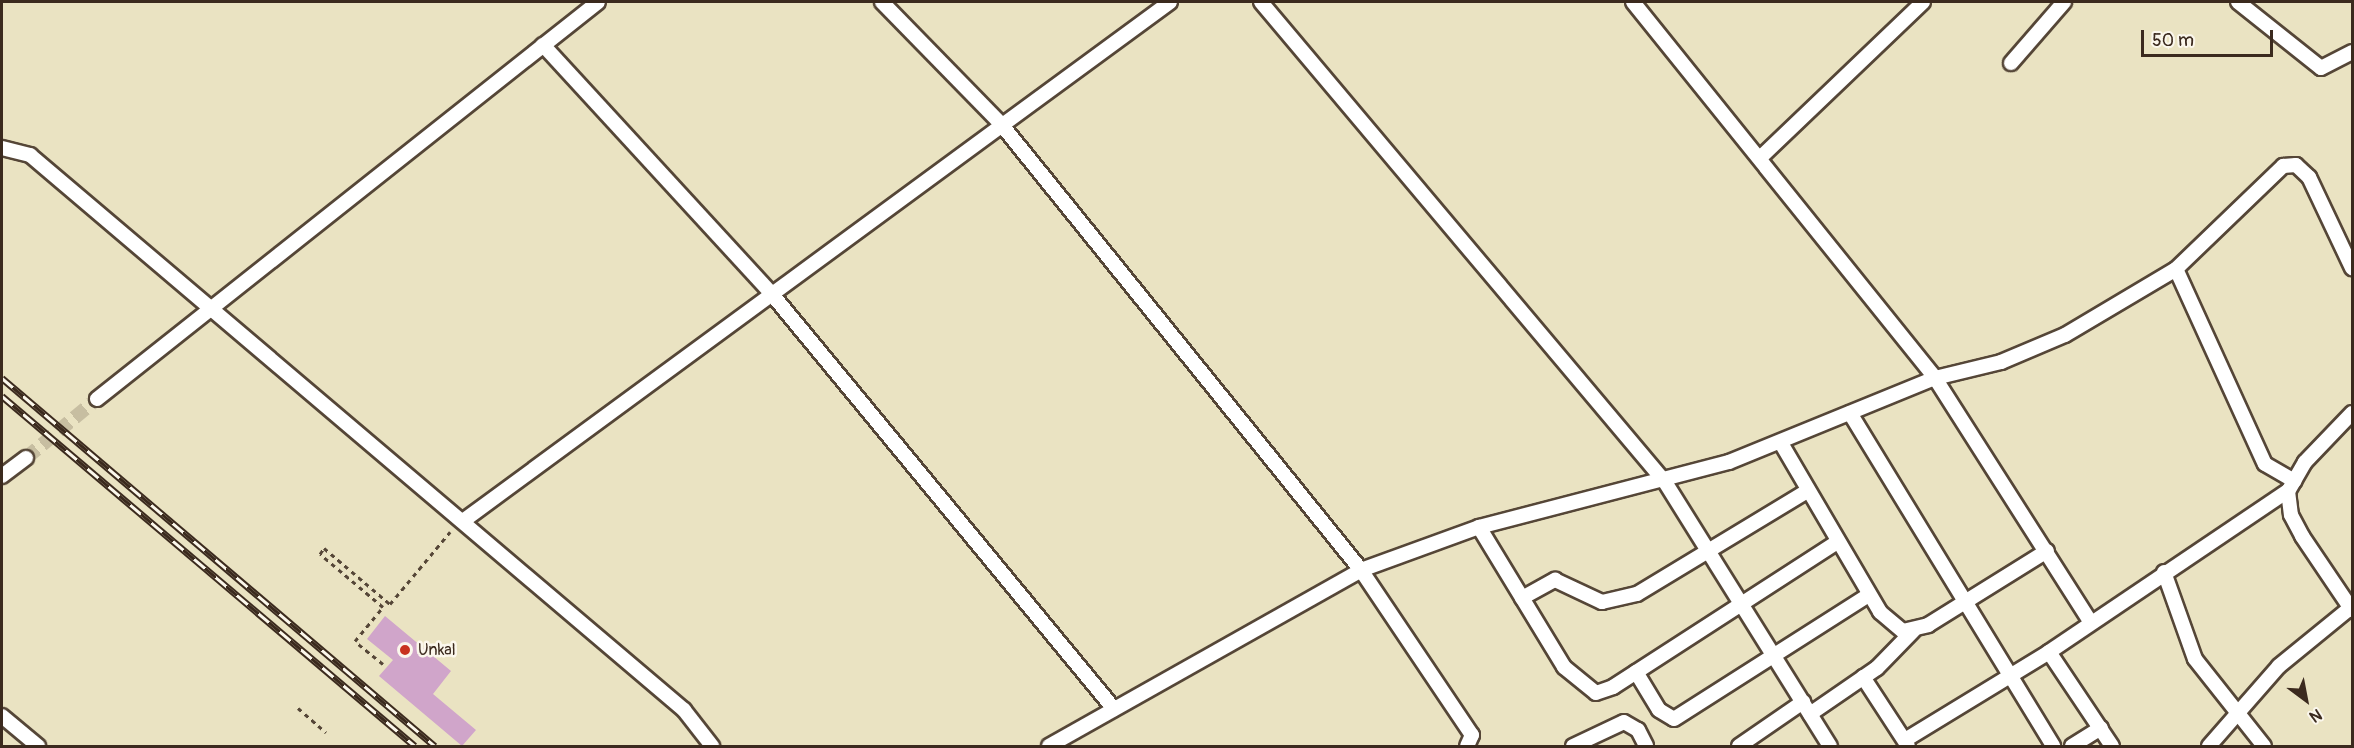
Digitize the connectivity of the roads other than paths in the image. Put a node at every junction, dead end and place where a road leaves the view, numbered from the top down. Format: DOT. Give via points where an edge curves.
graph roads {
  1 [pos="598,2"];
  2 [pos="882,2"];
  3 [pos="1170,2"];
  4 [pos="1261,2"];
  5 [pos="1633,2"];
  6 [pos="1923,2"];
  7 [pos="2064,2"];
  8 [pos="2238,2"];
  9 [pos="543,45"];
  10 [pos="2352,52"];
  11 [pos="2011,63"];
  12 [pos="1001,124"];
  13 [pos="2,148"];
  14 [pos="1761,157"];
  15 [pos="2352,268"];
  16 [pos="2176,269"];
  17 [pos="771,293"];
  18 [pos="206,308"];
  19 [pos="1935,378"];
  20 [pos="97,399"];
  21 [pos="1850,413"];
  22 [pos="2352,413"];
  23 [pos="1781,443"];
  24 [pos="26,458"];
  25 [pos="2,476"];
  26 [pos="1665,482"];
  27 [pos="2291,486"];
  28 [pos="1807,491"];
  29 [pos="462,520"];
  30 [pos="1479,527"];
  31 [pos="1836,543"];
  32 [pos="2047,550"];
  33 [pos="1709,553"];
  34 [pos="1361,570"];
  35 [pos="2164,572"];
  36 [pos="1869,595"];
  37 [pos="1522,598"];
  38 [pos="1740,602"];
  39 [pos="1967,602"];
  40 [pos="2351,609"];
  41 [pos="2091,623"];
  42 [pos="1914,630"];
  43 [pos="2049,652"];
  44 [pos="1774,658"];
  45 [pos="1636,672"];
  46 [pos="2010,676"];
  47 [pos="1863,677"];
  48 [pos="1806,708"];
  49 [pos="1114,709"];
  50 [pos="2237,715"];
  51 [pos="2,716"];
  52 [pos="2101,728"];
  53 [pos="1070,733"];
  54 [pos="1907,743"];
  55 [pos="1577,745"];
  56 [pos="38,747"];
  57 [pos="712,747"];
  58 [pos="1049,747"];
  59 [pos="1078,747"];
  60 [pos="1467,747"];
  61 [pos="1646,747"];
  62 [pos="1739,747"];
  63 [pos="1830,747"];
  64 [pos="2053,747"];
  65 [pos="2072,747"];
  66 [pos="2112,747"];
  67 [pos="2209,747"];
  68 [pos="2264,747"];
  1 -- 9 [label="street"];
  2 -- 12 [label="street"];
  3 -- 12 [label="street"];
  4 -- 26 [label="street"];
  5 -- 14 [label="street"];
  6 -- 14 [label="street"];
  7 -- 11 [label="street"];
  8 -- 10 [label="street" via="2320,68"];
  9 -- 17 [label="street"];
  9 -- 18 [label="street"];
  12 -- 17 [label="street"];
  12 -- 34 [label="street"];
  13 -- 18 [label="street" via="30,155"];
  14 -- 19 [label="street"];
  15 -- 16 [label="street" via="2320,196 2296,165 2283,166"];
  16 -- 19 [label="street" via="2064,335 2001,362"];
  16 -- 27 [label="street" via="2265,464"];
  17 -- 29 [label="street"];
  17 -- 49 [label="street"];
  18 -- 20 [label="street"];
  18 -- 29 [label="street"];
  19 -- 21 [label="street"];
  19 -- 32 [label="street"];
  21 -- 23 [label="street"];
  21 -- 39 [label="street"];
  22 -- 27 [label="street"];
  23 -- 26 [label="street"];
  23 -- 28 [label="street"];
  24 -- 25 [label="street"];
  26 -- 30 [label="street"];
  26 -- 33 [label="street"];
  27 -- 35 [label="street"];
  27 -- 40 [label="street" via="2291,515"];
  28 -- 31 [label="street"];
  28 -- 33 [label="street"];
  29 -- 57 [label="street" via="684,710"];
  30 -- 34 [label="street"];
  30 -- 37 [label="street"];
  31 -- 36 [label="street"];
  31 -- 38 [label="street"];
  32 -- 39 [label="street"];
  32 -- 41 [label="street"];
  33 -- 37 [label="street" via="1654,586 1613,602 1586,598 1555,580"];
  33 -- 38 [label="street"];
  34 -- 49 [label="street"];
  34 -- 60 [label="street" via="1472,735"];
  35 -- 41 [label="street"];
  35 -- 50 [label="street" via="2195,659"];
  36 -- 42 [label="street" via="1893,625"];
  36 -- 44 [label="street"];
  37 -- 45 [label="street" via="1564,667 1583,686 1596,693"];
  38 -- 44 [label="street"];
  38 -- 45 [label="street"];
  39 -- 42 [label="street"];
  39 -- 46 [label="street"];
  40 -- 50 [label="street" via="2279,666"];
  41 -- 43 [label="street"];
  42 -- 47 [label="street"];
  43 -- 46 [label="street"];
  43 -- 52 [label="street"];
  44 -- 45 [label="street" via="1674,719 1659,710"];
  44 -- 48 [label="street"];
  46 -- 54 [label="street"];
  46 -- 64 [label="street"];
  47 -- 48 [label="street"];
  47 -- 54 [label="street"];
  48 -- 62 [label="street"];
  48 -- 63 [label="street"];
  49 -- 53 [label="street"];
  50 -- 67 [label="street"];
  50 -- 68 [label="street"];
  51 -- 56 [label="street"];
  52 -- 65 [label="street"];
  52 -- 66 [label="street"];
  53 -- 58 [label="street"];
  53 -- 59 [label="street"];
  55 -- 61 [label="street" via="1624,722 1638,730"];
}
